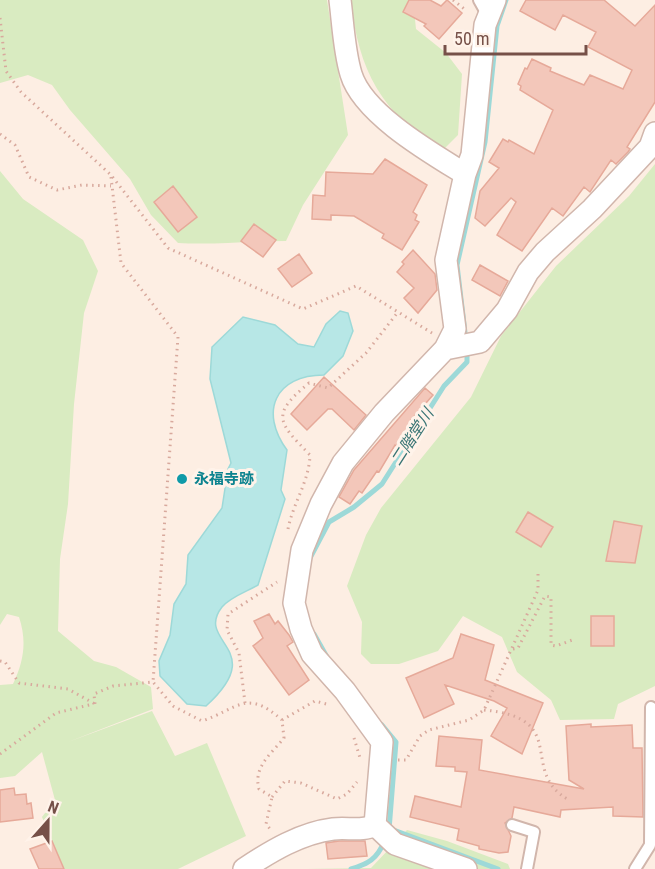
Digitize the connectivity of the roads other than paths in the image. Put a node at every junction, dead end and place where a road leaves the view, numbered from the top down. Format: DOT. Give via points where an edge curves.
graph roads {
  1 [pos="340,0"];
  2 [pos="487,5"];
  3 [pos="655,133"];
  4 [pos="465,174"];
  5 [pos="447,346"];
  6 [pos="651,707"];
  7 [pos="653,789"];
  8 [pos="375,825"];
  9 [pos="512,825"];
  10 [pos="244,869"];
  11 [pos="466,869"];
  12 [pos="527,869"];
  13 [pos="635,869"];
  1 -- 4 [label="street" via="351,76 368,102 410,141"];
  2 -- 4 [label="street" via="476,133"];
  3 -- 5 [label="street" via="650,147 528,272 507,310 480,342"];
  4 -- 5 [label="street" via="446,260 455,328"];
  5 -- 8 [label="street" via="343,463 302,550 294,603 312,654 382,742 371,761"];
  6 -- 7 [label="lane"];
  7 -- 13 [label="lane" via="650,845"];
  8 -- 10 [label="street" via="333,829 295,841 276,848"];
  8 -- 11 [label="street" via="395,844"];
  9 -- 12 [label="lane" via="534,832"];
}
